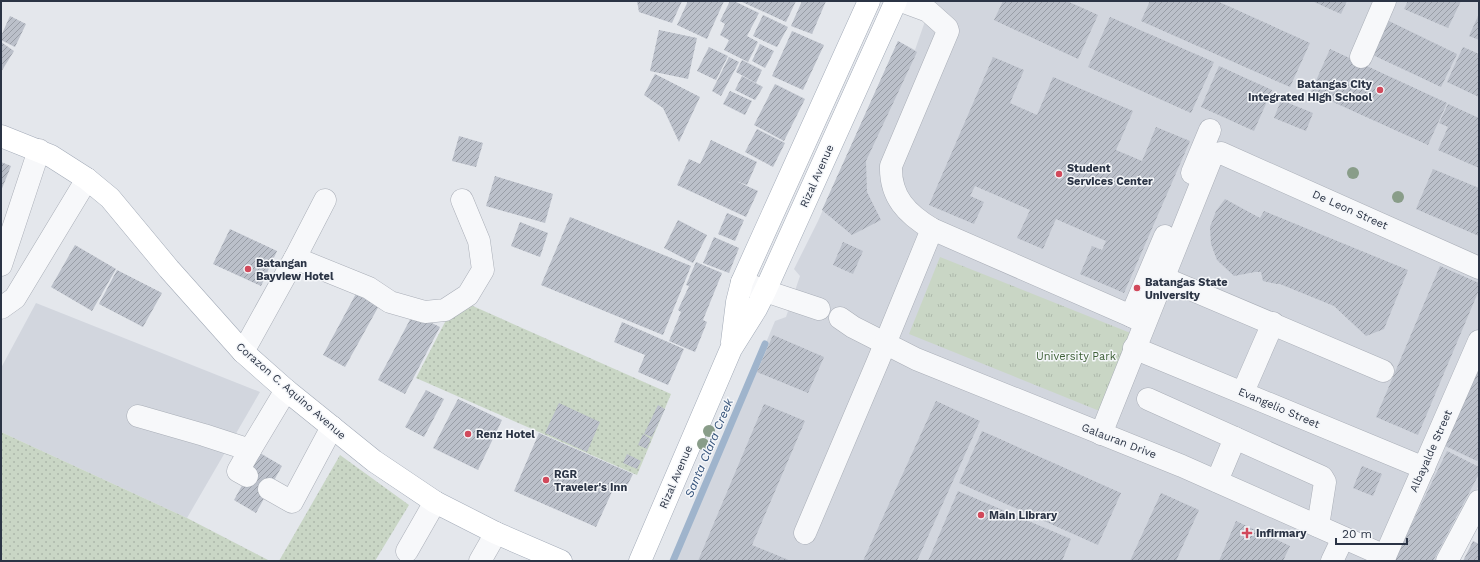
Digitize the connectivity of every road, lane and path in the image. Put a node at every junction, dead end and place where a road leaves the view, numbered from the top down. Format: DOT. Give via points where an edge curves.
graph roads {
  1 [pos="869,1"];
  2 [pos="896,1"];
  3 [pos="901,1"];
  4 [pos="1385,1"];
  5 [pos="1361,57"];
  6 [pos="1210,130"];
  7 [pos="1,136"];
  8 [pos="39,150"];
  9 [pos="87,179"];
  10 [pos="324,200"];
  11 [pos="462,200"];
  12 [pos="932,229"];
  13 [pos="295,258"];
  14 [pos="1,265"];
  15 [pos="1479,268"];
  16 [pos="1164,278"];
  17 [pos="742,282"];
  18 [pos="765,291"];
  19 [pos="1,308"];
  20 [pos="819,309"];
  21 [pos="1138,319"];
  22 [pos="846,323"];
  23 [pos="1272,324"];
  24 [pos="1479,341"];
  25 [pos="885,343"];
  26 [pos="1134,348"];
  27 [pos="731,349"];
  28 [pos="243,352"];
  29 [pos="1383,371"];
  30 [pos="286,390"];
  31 [pos="1243,392"];
  32 [pos="1148,399"];
  33 [pos="138,416"];
  34 [pos="332,427"];
  35 [pos="1101,434"];
  36 [pos="1235,438"];
  37 [pos="250,450"];
  38 [pos="1424,468"];
  39 [pos="247,476"];
  40 [pos="1216,481"];
  41 [pos="269,489"];
  42 [pos="1479,501"];
  43 [pos="435,502"];
  44 [pos="1318,526"];
  45 [pos="496,533"];
  46 [pos="805,533"];
  47 [pos="1343,538"];
  48 [pos="407,551"];
  49 [pos="1384,559"];
  50 [pos="480,561"];
  51 [pos="561,561"];
  52 [pos="640,561"];
  53 [pos="1332,561"];
  54 [pos="1447,561"];
  1 -- 17 [label="main road, Rizal Avenue"];
  2 -- 18 [label="main road, Rizal Avenue"];
  3 -- 12 [label="street" via="928,12 948,31 891,166 892,184 897,197 918,220"];
  4 -- 5 [label="street"];
  6 -- 21 [label="street"];
  7 -- 8 [label="main road, Corazon C. Aquino Avenue"];
  8 -- 9 [label="main road, Corazon C. Aquino Avenue"];
  8 -- 14 [label="street"];
  9 -- 19 [label="street" via="15,298"];
  9 -- 28 [label="main road, Corazon C. Aquino Avenue" via="110,198"];
  10 -- 13 [label="street"];
  11 -- 13 [label="street" via="479,241 483,270 468,295 445,310 425,312 390,302 369,288"];
  12 -- 21 [label="street"];
  12 -- 25 [label="street"];
  13 -- 28 [label="street"];
  15 -- 16 [label="street, De Leon Street" via="1221,153 1212,159"];
  16 -- 21 [label="street"];
  16 -- 23 [label="street"];
  17 -- 18 [label="street"];
  17 -- 27 [label="main road, Rizal Avenue"];
  18 -- 20 [label="street"];
  18 -- 27 [label="main road, Rizal Avenue"];
  21 -- 26 [label="street"];
  22 -- 25 [label="street, Galauran Drive"];
  23 -- 29 [label="street"];
  23 -- 31 [label="street"];
  24 -- 38 [label="street, Albayalde Street"];
  25 -- 35 [label="street, Galauran Drive" via="916,360"];
  25 -- 46 [label="street"];
  26 -- 31 [label="street, Evangelio Street"];
  26 -- 35 [label="street"];
  27 -- 52 [label="main road, Rizal Avenue"];
  28 -- 30 [label="main road, Corazon C. Aquino Avenue"];
  30 -- 34 [label="main road, Corazon C. Aquino Avenue"];
  30 -- 37 [label="street"];
  31 -- 38 [label="street, Evangelio Street"];
  32 -- 36 [label="street"];
  33 -- 37 [label="street"];
  34 -- 41 [label="street" via="292,502"];
  34 -- 43 [label="main road, Corazon C. Aquino Avenue" via="374,461"];
  35 -- 40 [label="street, Galauran Drive"];
  36 -- 40 [label="street"];
  36 -- 44 [label="street" via="1322,477 1324,482"];
  37 -- 39 [label="street" via="238,471"];
  38 -- 49 [label="street, Albayalde Street"];
  40 -- 44 [label="street, Galauran Drive"];
  42 -- 54 [label="street"];
  43 -- 45 [label="main road, Corazon C. Aquino Avenue"];
  43 -- 48 [label="street"];
  44 -- 47 [label="street, Galauran Drive"];
  45 -- 50 [label="street"];
  45 -- 51 [label="main road, Corazon C. Aquino Avenue"];
  47 -- 49 [label="street, Galauran Drive"];
  47 -- 53 [label="street"];
}
